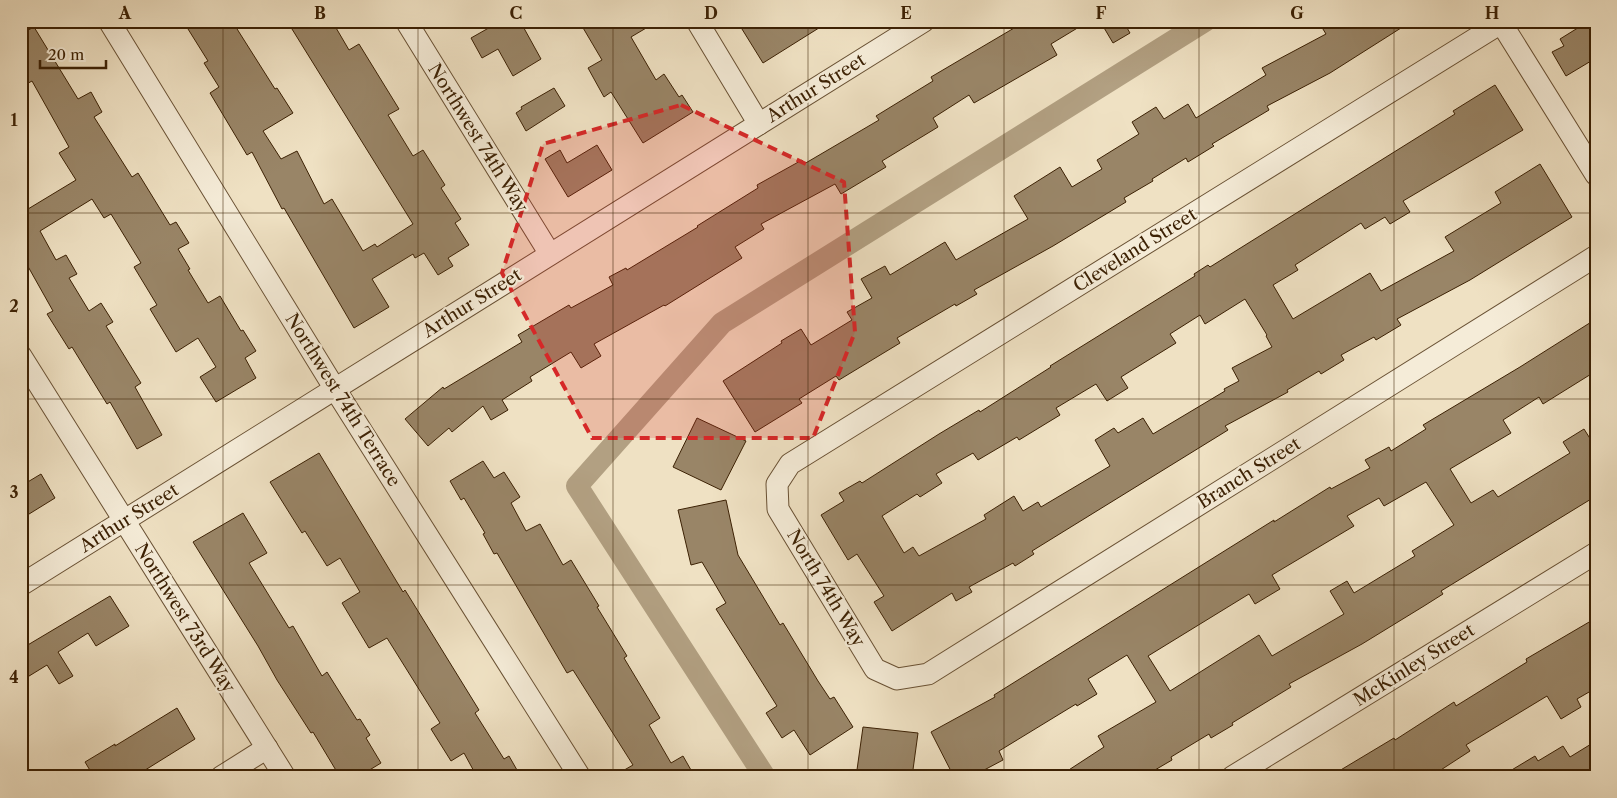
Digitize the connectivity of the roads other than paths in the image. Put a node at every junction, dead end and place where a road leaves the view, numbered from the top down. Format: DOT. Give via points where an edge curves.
graph roads {
  1 [pos="109,21"];
  2 [pos="406,21"];
  3 [pos="697,21"];
  4 [pos="924,21"];
  5 [pos="1502,22"];
  6 [pos="759,124"];
  7 [pos="1596,175"];
  8 [pos="550,254"];
  9 [pos="1596,256"];
  10 [pos="21,356"];
  11 [pos="335,389"];
  12 [pos="777,484"];
  13 [pos="124,521"];
  14 [pos="1596,553"];
  15 [pos="21,585"];
  16 [pos="897,679"];
  17 [pos="267,748"];
  18 [pos="221,777"];
  19 [pos="285,777"];
  20 [pos="580,777"];
  21 [pos="1232,777"];
  1 -- 11 [label="street, Northwest 74th Terrace"];
  2 -- 8 [label="street, Northwest 74th Way"];
  3 -- 6 [label="street"];
  4 -- 6 [label="street, Arthur Street"];
  5 -- 7 [label="street"];
  5 -- 12 [label="street, Cleveland Street" via="790,464"];
  6 -- 8 [label="street, Arthur Street"];
  8 -- 11 [label="street, Arthur Street"];
  9 -- 16 [label="street, Branch Street" via="928,674"];
  10 -- 13 [label="street, Northwest 73rd Way"];
  11 -- 13 [label="street, Arthur Street"];
  11 -- 20 [label="street, Northwest 74th Terrace"];
  12 -- 16 [label="street, North 74th Way" via="778,509 875,669"];
  13 -- 15 [label="street, Arthur Street"];
  13 -- 17 [label="street, Northwest 73rd Way"];
  14 -- 21 [label="street, McKinley Street"];
  17 -- 18 [label="street"];
  17 -- 19 [label="street, Northwest 73rd Way"];
}
